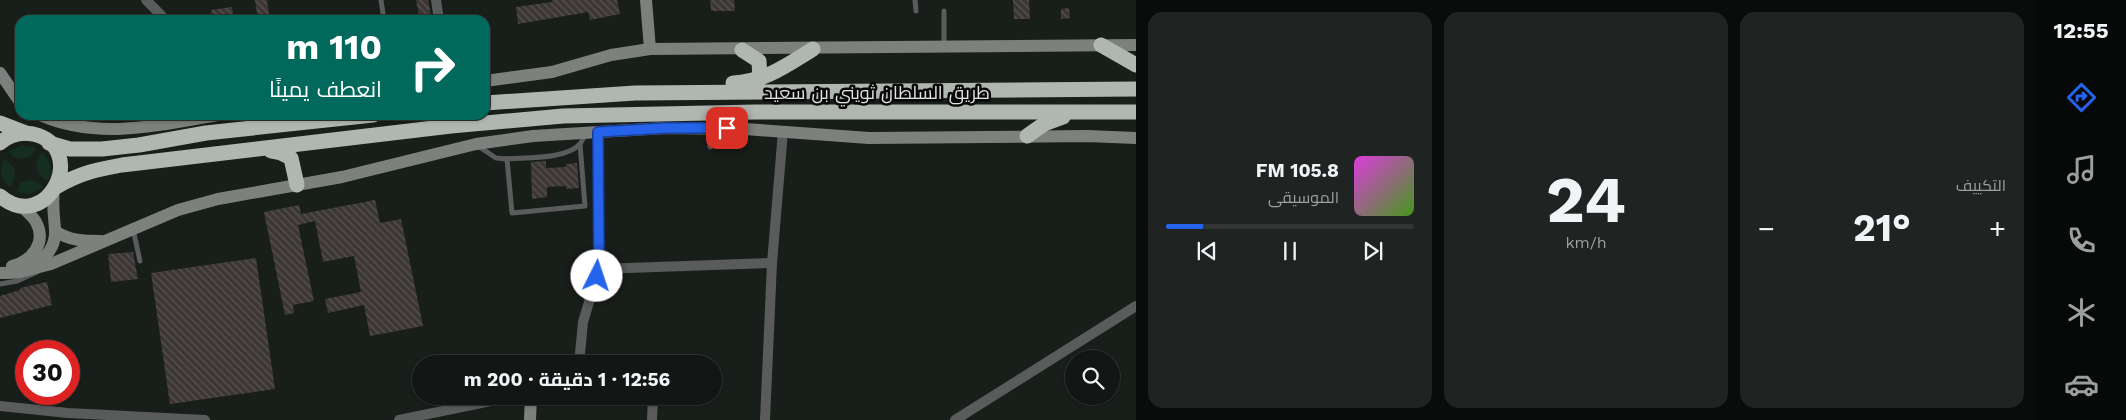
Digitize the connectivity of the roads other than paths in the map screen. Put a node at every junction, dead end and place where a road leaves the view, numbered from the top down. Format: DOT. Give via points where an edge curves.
graph roads {
  1 [pos="146,0"];
  2 [pos="381,0"];
  3 [pos="436,0"];
  4 [pos="646,0"];
  5 [pos="915,0"];
  6 [pos="916,11"];
  7 [pos="944,11"];
  8 [pos="162,15"];
  9 [pos="383,15"];
  10 [pos="438,15"];
  11 [pos="1100,45"];
  12 [pos="1136,45"];
  13 [pos="944,47"];
  14 [pos="813,49"];
  15 [pos="650,50"];
  16 [pos="742,50"];
  17 [pos="1136,65"];
  18 [pos="0,73"];
  19 [pos="760,79"];
  20 [pos="490,80"];
  21 [pos="1136,88"];
  22 [pos="15,95"];
  23 [pos="490,102"];
  24 [pos="490,103"];
  25 [pos="1098,112"];
  26 [pos="1136,112"];
  27 [pos="52,120"];
  28 [pos="173,120"];
  29 [pos="329,120"];
  30 [pos="0,123"];
  31 [pos="709,128"];
  32 [pos="783,131"];
  33 [pos="593,132"];
  34 [pos="28,134"];
  35 [pos="1027,136"];
  36 [pos="870,138"];
  37 [pos="1106,138"];
  38 [pos="1136,138"];
  39 [pos="0,143"];
  40 [pos="49,143"];
  41 [pos="476,144"];
  42 [pos="580,144"];
  43 [pos="991,145"];
  44 [pos="710,147"];
  45 [pos="259,149"];
  46 [pos="503,159"];
  47 [pos="298,185"];
  48 [pos="55,188"];
  49 [pos="7,202"];
  50 [pos="133,228"];
  51 [pos="55,231"];
  52 [pos="108,240"];
  53 [pos="140,261"];
  54 [pos="772,263"];
  55 [pos="40,267"];
  56 [pos="0,269"];
  57 [pos="599,269"];
  58 [pos="20,272"];
  59 [pos="0,274"];
  60 [pos="0,284"];
  61 [pos="1136,306"];
  62 [pos="580,355"];
  63 [pos="472,405"];
  64 [pos="531,405"];
  65 [pos="653,405"];
  66 [pos="0,406"];
  67 [pos="52,416"];
  68 [pos="160,419"];
  69 [pos="205,420"];
  70 [pos="399,420"];
  71 [pos="530,420"];
  72 [pos="652,420"];
  73 [pos="765,420"];
  74 [pos="955,420"];
  1 -- 8 [label="street"];
  2 -- 9 [label="lane"];
  3 -- 10 [label="street"];
  4 -- 15 [label="street"];
  5 -- 6 [label="lane"];
  7 -- 13 [label="lane"];
  11 -- 12 [label="street"];
  11 -- 13 [label="street"];
  11 -- 17 [label="highway"];
  13 -- 14 [label="street"];
  14 -- 16 [label="street"];
  14 -- 19 [label="highway"];
  15 -- 16 [label="street"];
  15 -- 20 [label="street" via="611,55 552,72"];
  16 -- 19 [label="highway" via="759,61"];
  18 -- 22 [label="street"];
  19 -- 23 [label="highway" via="747,83 546,90"];
  21 -- 24 [label="highway, طريق السلطان ثويني بن سعيد" via="635,93"];
  25 -- 26 [label="highway, طريق السلطان ثويني بن سعيد"];
  25 -- 35 [label="highway" via="1050,120"];
  25 -- 45 [label="highway, طريق السلطان ثويني بن سعيد" via="756,112 563,116"];
  27 -- 28 [label="street" via="86,129 131,129"];
  29 -- 40 [label="highway" via="102,149 70,149"];
  30 -- 34 [label="highway"];
  31 -- 32 [label="street"];
  31 -- 33 [label="street"];
  31 -- 44 [label="lane"];
  32 -- 36 [label="street"];
  32 -- 54 [label="street"];
  33 -- 41 [label="street"];
  33 -- 42 [label="lane"];
  33 -- 57 [label="street"];
  34 -- 39 [label="highway" via="14,135"];
  34 -- 40 [label="highway"];
  35 -- 36 [label="street"];
  35 -- 37 [label="street"];
  35 -- 43 [label="street" via="1015,142"];
  36 -- 43 [label="street" via="902,145"];
  37 -- 38 [label="street"];
  37 -- 43 [label="street"];
  40 -- 48 [label="highway" via="60,164"];
  41 -- 46 [label="lane" via="496,158"];
  41 -- 47 [label="street"];
  42 -- 46 [label="lane" via="564,154"];
  42 -- 46 [label="lane" via="585,206 512,212 507,159"];
  45 -- 47 [label="highway" via="291,158"];
  45 -- 48 [label="highway, طريق السلطان ثويني بن سعيد" via="90,170"];
  47 -- 50 [label="street" via="218,199 178,210"];
  48 -- 49 [label="highway, طريق السلطان ثويني بن سعيد" via="39,202"];
  48 -- 51 [label="street" via="52,201"];
  49 -- 56 [label="street" via="36,222 40,233 32,256 22,263"];
  50 -- 52 [label="street"];
  50 -- 53 [label="lane"];
  51 -- 52 [label="street" via="75,240"];
  51 -- 58 [label="street" via="43,260"];
  52 -- 55 [label="street"];
  54 -- 57 [label="street"];
  54 -- 73 [label="street"];
  55 -- 58 [label="street"];
  55 -- 60 [label="lane" via="36,274"];
  57 -- 62 [label="street" via="583,322"];
  58 -- 59 [label="street"];
  61 -- 74 [label="street"];
  63 -- 70 [label="street"];
  64 -- 71 [label="street"];
  65 -- 72 [label="street"];
  66 -- 67 [label="street"];
  67 -- 68 [label="street"];
  68 -- 69 [label="street"];
}
